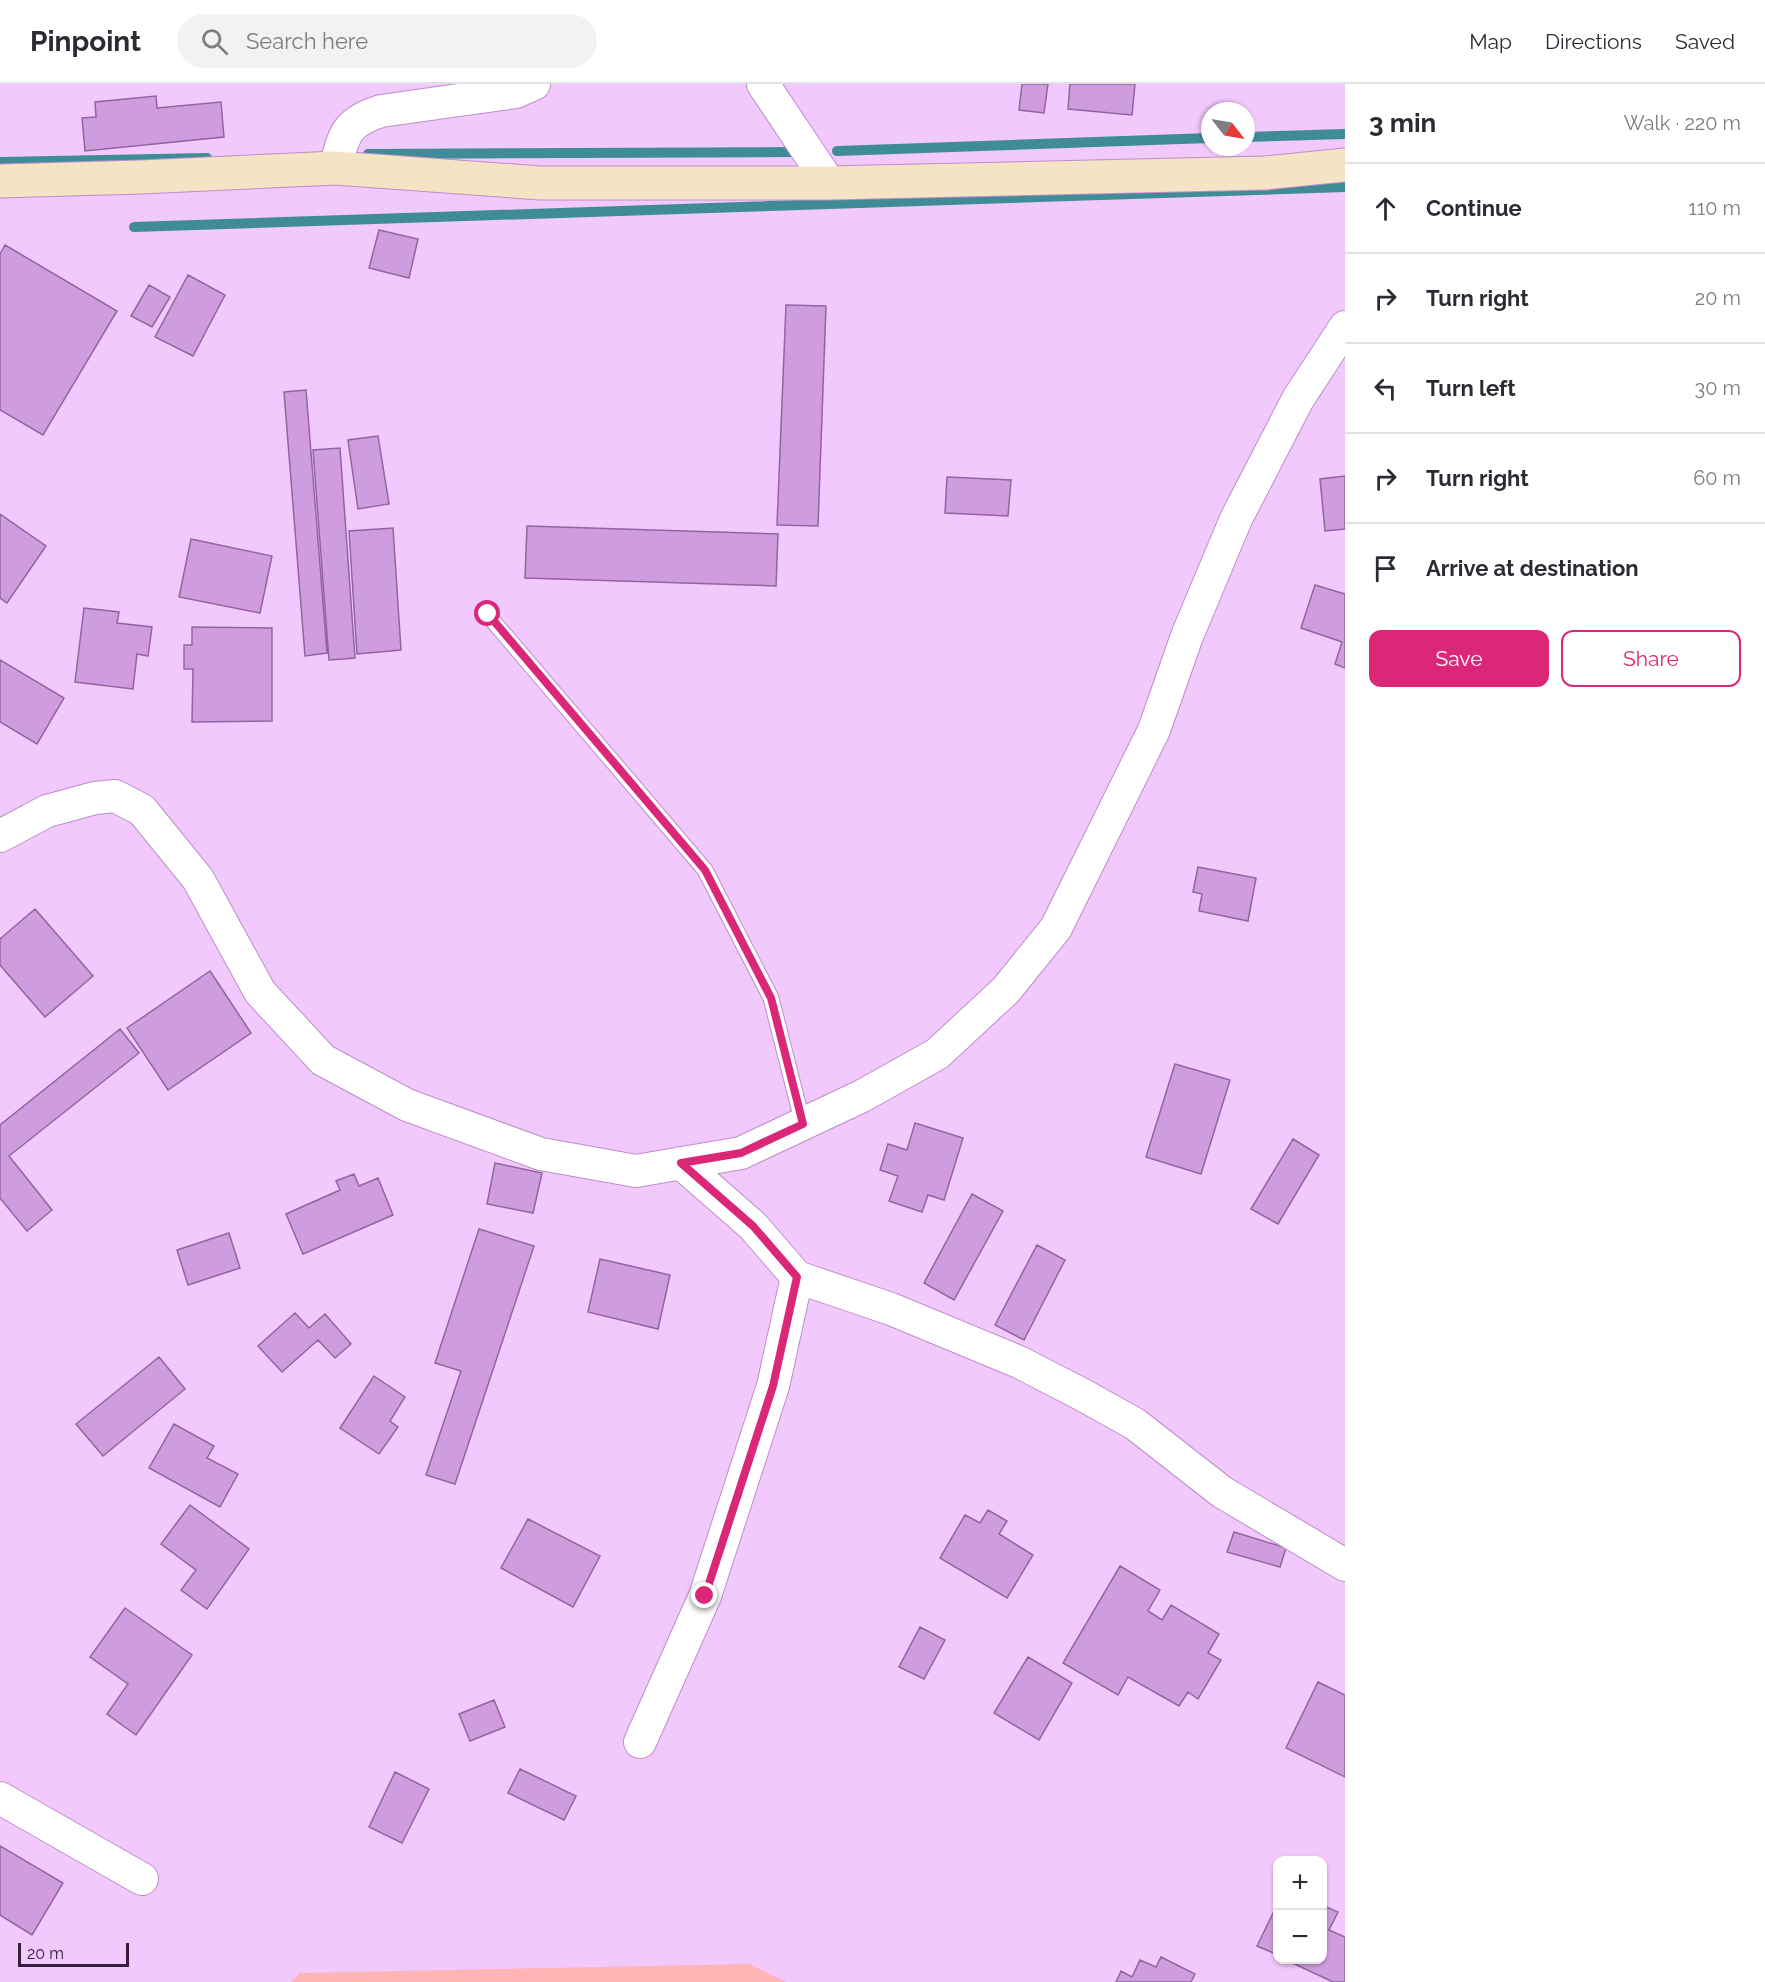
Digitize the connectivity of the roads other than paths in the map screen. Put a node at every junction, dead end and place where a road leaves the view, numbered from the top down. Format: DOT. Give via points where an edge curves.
graph roads {
  1 [pos="534,84"];
  2 [pos="763,84"];
  3 [pos="1345,165"];
  4 [pos="335,168"];
  5 [pos="0,181"];
  6 [pos="829,183"];
  7 [pos="1345,327"];
  8 [pos="488,614"];
  9 [pos="0,836"];
  10 [pos="803,1124"];
  11 [pos="681,1163"];
  12 [pos="797,1277"];
  13 [pos="1345,1565"];
  14 [pos="640,1742"];
  15 [pos="0,1798"];
  16 [pos="142,1879"];
  1 -- 4 [label="street" via="516,92 360,117 344,133"];
  2 -- 6 [label="street"];
  3 -- 6 [label="main road" via="1264,173"];
  4 -- 5 [label="main road"];
  4 -- 6 [label="main road" via="540,183"];
  7 -- 10 [label="street" via="1298,399 1236,519 1187,636 1154,730 1056,928 1006,990 937,1054"];
  8 -- 10 [label="lane" via="705,870 771,998"];
  9 -- 11 [label="street" via="47,811 115,796 142,810 177,850 198,879 260,992 323,1060 407,1105 541,1154 636,1171"];
  10 -- 11 [label="street" via="741,1153"];
  11 -- 12 [label="street" via="753,1226"];
  12 -- 13 [label="street" via="891,1309 1018,1362 1083,1395 1135,1424 1222,1492"];
  12 -- 14 [label="street" via="773,1386 705,1596"];
  15 -- 16 [label="street"];
}
